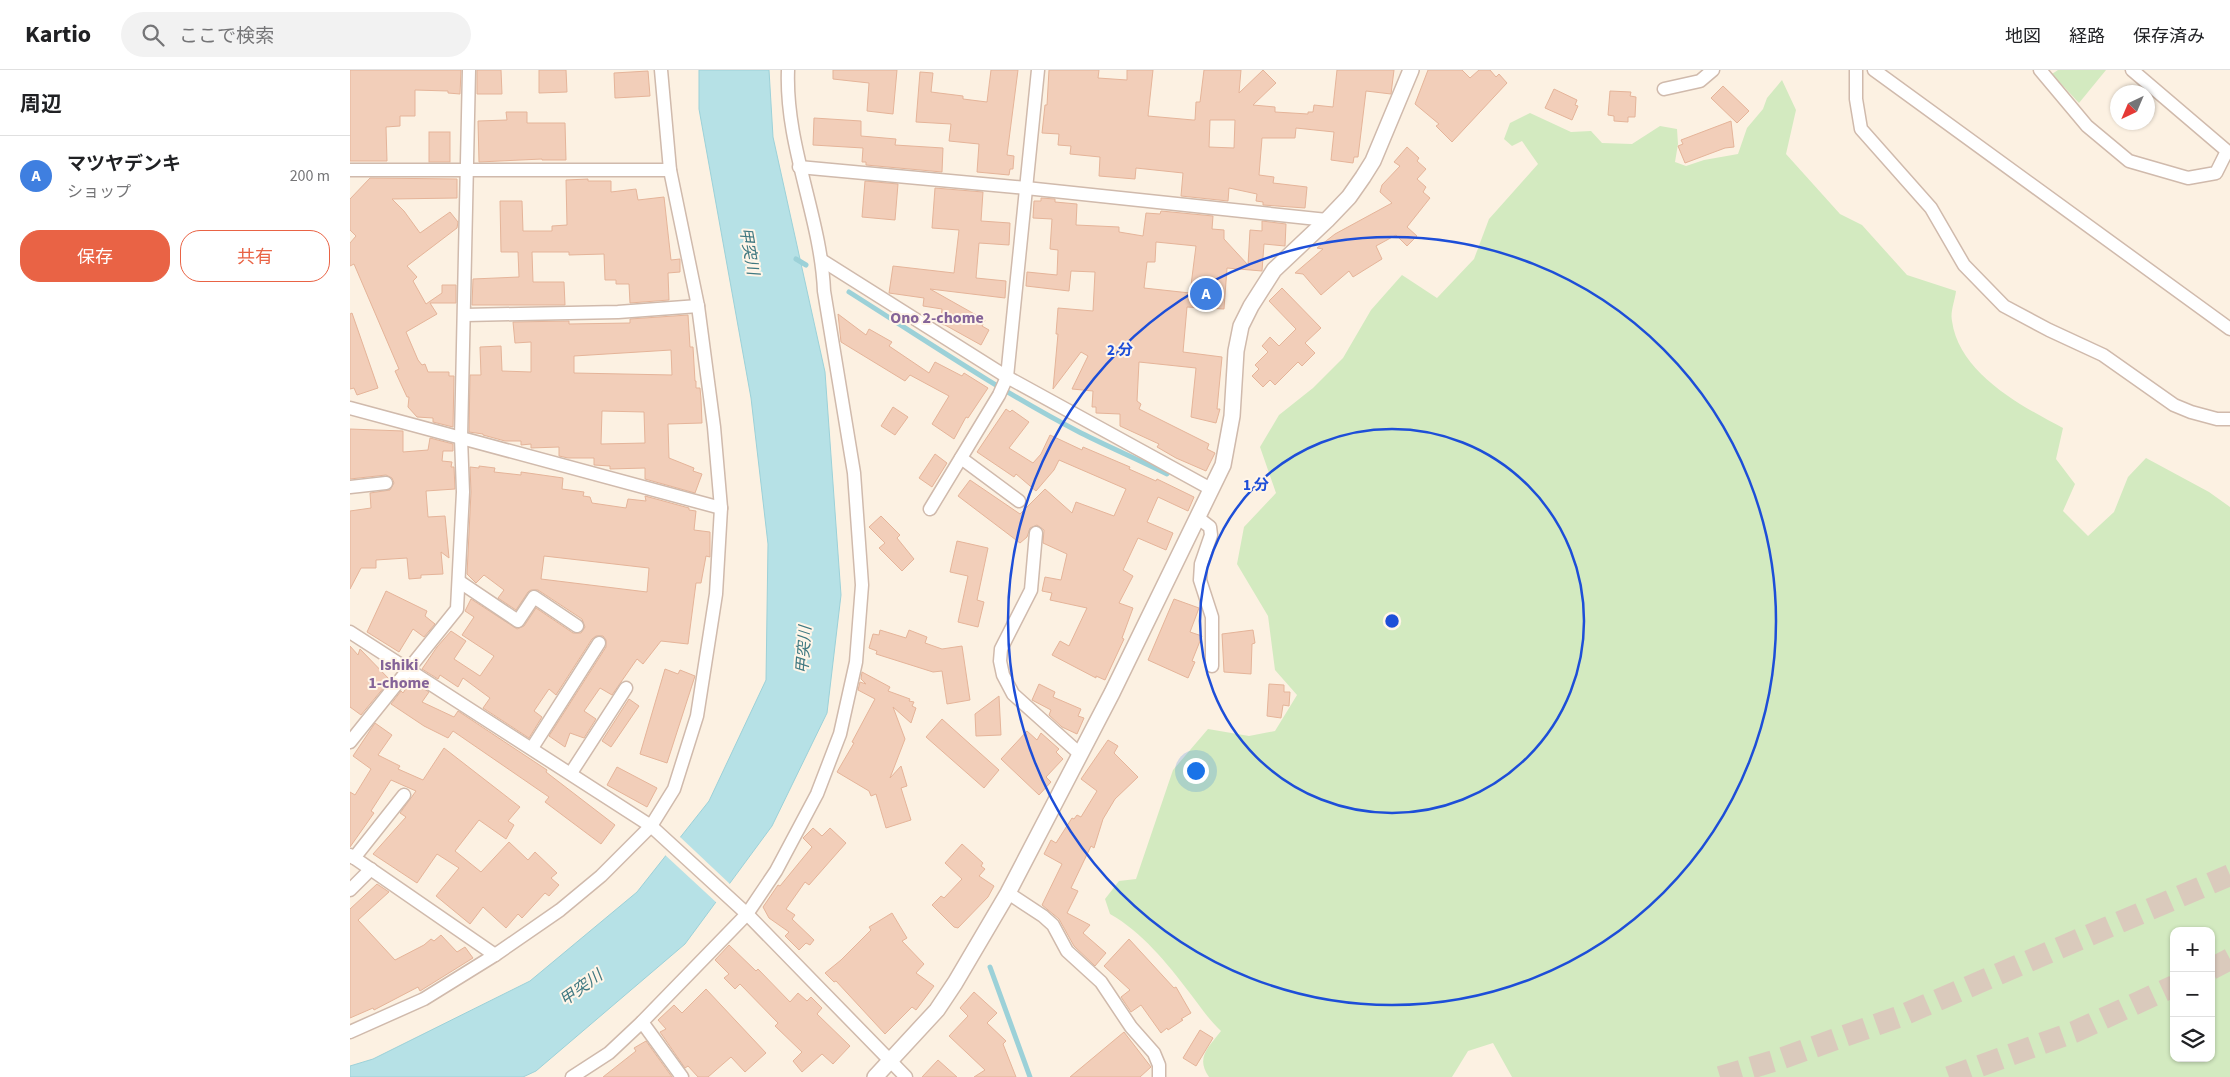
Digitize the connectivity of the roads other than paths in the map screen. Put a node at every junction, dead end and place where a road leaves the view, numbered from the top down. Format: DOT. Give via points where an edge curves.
graph roads {
  1 [pos="469,70"];
  2 [pos="661,70"];
  3 [pos="788,70"];
  4 [pos="1038,70"];
  5 [pos="1412,70"];
  6 [pos="1713,70"];
  7 [pos="1856,70"];
  8 [pos="1874,70"];
  9 [pos="2040,70"];
  10 [pos="2132,70"];
  11 [pos="1664,89"];
  12 [pos="800,167"];
  13 [pos="350,170"];
  14 [pos="467,170"];
  15 [pos="670,170"];
  16 [pos="1026,188"];
  17 [pos="1327,220"];
  18 [pos="823,261"];
  19 [pos="698,306"];
  20 [pos="465,315"];
  21 [pos="2230,329"];
  22 [pos="1004,385"];
  23 [pos="350,408"];
  24 [pos="2230,419"];
  25 [pos="461,438"];
  26 [pos="961,458"];
  27 [pos="386,483"];
  28 [pos="350,487"];
  29 [pos="1211,489"];
  30 [pos="1018,501"];
  31 [pos="721,508"];
  32 [pos="930,509"];
  33 [pos="1197,517"];
  34 [pos="1036,533"];
  35 [pos="460,582"];
  36 [pos="578,626"];
  37 [pos="350,632"];
  38 [pos="599,643"];
  39 [pos="1212,666"];
  40 [pos="410,669"];
  41 [pos="626,688"];
  42 [pos="350,742"];
  43 [pos="532,748"];
  44 [pos="1080,754"];
  45 [pos="571,773"];
  46 [pos="404,795"];
  47 [pos="651,826"];
  48 [pos="352,857"];
  49 [pos="371,869"];
  50 [pos="350,890"];
  51 [pos="1008,893"];
  52 [pos="747,914"];
  53 [pos="495,955"];
  54 [pos="642,1022"];
  55 [pos="350,1032"];
  56 [pos="890,1061"];
  57 [pos="572,1077"];
  58 [pos="682,1077"];
  59 [pos="875,1077"];
  60 [pos="906,1077"];
  61 [pos="1159,1077"];
  1 -- 14 [label="street"];
  2 -- 15 [label="street"];
  3 -- 12 [label="street" via="792,123"];
  4 -- 16 [label="street"];
  5 -- 17 [label="street" via="1373,161 1349,197"];
  6 -- 11 [label="street" via="1700,81"];
  7 -- 24 [label="street" via="1861,129 1931,208 1964,266 2004,306 2103,355 2174,405 2217,419"];
  8 -- 21 [label="street"];
  9 -- 10 [label="street" via="2087,126 2129,161 2188,178 2216,173 2227,151"];
  12 -- 16 [label="street"];
  12 -- 18 [label="street"];
  13 -- 14 [label="street"];
  14 -- 15 [label="street"];
  14 -- 20 [label="street"];
  15 -- 19 [label="street"];
  16 -- 17 [label="street"];
  16 -- 22 [label="street"];
  17 -- 29 [label="street" via="1274,270 1241,326 1230,436 1223,466"];
  18 -- 22 [label="street"];
  18 -- 52 [label="street" via="824,291 854,473 862,585 856,662 840,734 817,794 776,871"];
  19 -- 20 [label="street" via="618,312"];
  19 -- 31 [label="street"];
  20 -- 25 [label="street"];
  22 -- 26 [label="street"];
  22 -- 29 [label="street"];
  23 -- 25 [label="street"];
  25 -- 31 [label="street"];
  25 -- 35 [label="street"];
  26 -- 30 [label="street"];
  26 -- 32 [label="street"];
  27 -- 28 [label="street"];
  29 -- 33 [label="street"];
  31 -- 47 [label="street" via="716,594 697,716 674,789"];
  33 -- 39 [label="street" via="1210,527 1211,534 1201,564 1200,580 1212,617"];
  33 -- 44 [label="street"];
  34 -- 44 [label="street" via="1031,590 1001,649 1000,662 1014,694"];
  35 -- 36 [label="street" via="518,621 534,597"];
  35 -- 40 [label="street" via="457,609"];
  37 -- 40 [label="street"];
  38 -- 43 [label="street"];
  40 -- 42 [label="street"];
  40 -- 43 [label="street"];
  41 -- 45 [label="street"];
  43 -- 45 [label="street"];
  44 -- 51 [label="street"];
  45 -- 47 [label="street"];
  46 -- 48 [label="street"];
  47 -- 52 [label="street"];
  47 -- 53 [label="street" via="567,905"];
  48 -- 49 [label="street"];
  49 -- 50 [label="street"];
  49 -- 53 [label="street"];
  51 -- 56 [label="street" via="937,1010"];
  51 -- 61 [label="street" via="1053,925 1067,951 1101,982 1154,1053"];
  52 -- 54 [label="street"];
  52 -- 56 [label="street"];
  53 -- 55 [label="street" via="424,999"];
  54 -- 57 [label="street" via="609,1053"];
  54 -- 58 [label="street"];
  56 -- 59 [label="street"];
  56 -- 60 [label="street"];
}
